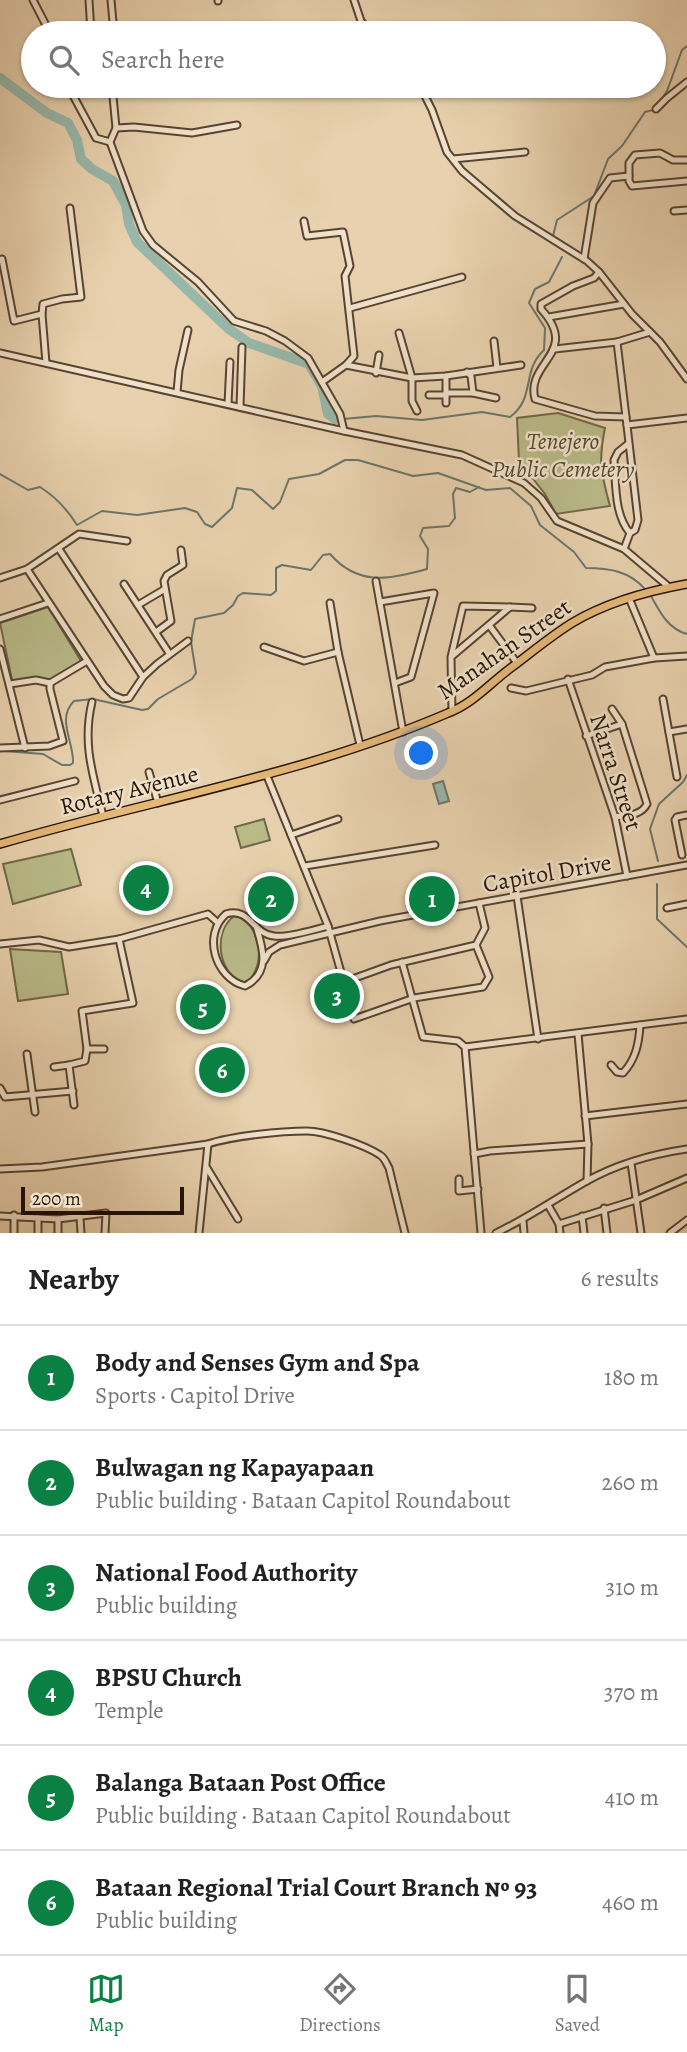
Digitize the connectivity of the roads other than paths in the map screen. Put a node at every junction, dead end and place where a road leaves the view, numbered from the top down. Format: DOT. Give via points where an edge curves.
graph roads {
  1 [pos="34,0"];
  2 [pos="89,0"];
  3 [pos="111,0"];
  4 [pos="354,0"];
  5 [pos="44,21"];
  6 [pos="90,21"];
  7 [pos="113,21"];
  8 [pos="361,21"];
  9 [pos="687,82"];
  10 [pos="74,98"];
  11 [pos="113,98"];
  12 [pos="426,98"];
  13 [pos="656,109"];
  14 [pos="237,125"];
  15 [pos="116,128"];
  16 [pos="110,142"];
  17 [pos="525,152"];
  18 [pos="453,159"];
  19 [pos="687,160"];
  20 [pos="629,176"];
  21 [pos="687,181"];
  22 [pos="69,208"];
  23 [pos="687,210"];
  24 [pos="674,211"];
  25 [pos="304,221"];
  26 [pos="2,259"];
  27 [pos="583,259"];
  28 [pos="599,272"];
  29 [pos="462,277"];
  30 [pos="624,304"];
  31 [pos="349,309"];
  32 [pos="42,314"];
  33 [pos="549,317"];
  34 [pos="188,330"];
  35 [pos="650,332"];
  36 [pos="399,333"];
  37 [pos="494,341"];
  38 [pos="617,342"];
  39 [pos="242,347"];
  40 [pos="555,349"];
  41 [pos="0,354"];
  42 [pos="379,355"];
  43 [pos="46,362"];
  44 [pos="230,362"];
  45 [pos="346,365"];
  46 [pos="521,365"];
  47 [pos="497,368"];
  48 [pos="467,372"];
  49 [pos="376,373"];
  50 [pos="446,376"];
  51 [pos="412,378"];
  52 [pos="687,380"];
  53 [pos="323,382"];
  54 [pos="177,392"];
  55 [pos="473,393"];
  56 [pos="446,394"];
  57 [pos="429,396"];
  58 [pos="496,398"];
  59 [pos="446,403"];
  60 [pos="228,404"];
  61 [pos="240,407"];
  62 [pos="417,411"];
  63 [pos="626,417"];
  64 [pos="687,418"];
  65 [pos="626,425"];
  66 [pos="344,428"];
  67 [pos="628,444"];
  68 [pos="630,533"];
  69 [pos="127,541"];
  70 [pos="624,549"];
  71 [pos="59,550"];
  72 [pos="181,550"];
  73 [pos="27,569"];
  74 [pos="0,578"];
  75 [pos="376,581"];
  76 [pos="124,584"];
  77 [pos="687,584"];
  78 [pos="668,587"];
  79 [pos="165,590"];
  80 [pos="629,598"];
  81 [pos="380,601"];
  82 [pos="48,603"];
  83 [pos="330,603"];
  84 [pos="138,605"];
  85 [pos="510,607"];
  86 [pos="532,608"];
  87 [pos="0,619"];
  88 [pos="489,625"];
  89 [pos="156,632"];
  90 [pos="188,641"];
  91 [pos="264,647"];
  92 [pos="0,649"];
  93 [pos="338,652"];
  94 [pos="169,653"];
  95 [pos="687,656"];
  96 [pos="451,657"];
  97 [pos="654,658"];
  98 [pos="87,661"];
  99 [pos="517,663"];
  100 [pos="143,677"];
  101 [pos="568,679"];
  102 [pos="50,683"];
  103 [pos="395,683"];
  104 [pos="10,684"];
  105 [pos="512,688"];
  106 [pos="663,699"];
  107 [pos="92,702"];
  108 [pos="612,709"];
  109 [pos="452,712"];
  110 [pos="622,724"];
  111 [pos="687,729"];
  112 [pos="403,732"];
  113 [pos="669,732"];
  114 [pos="586,736"];
  115 [pos="360,745"];
  116 [pos="0,748"];
  117 [pos="24,748"];
  118 [pos="149,772"];
  119 [pos="267,776"];
  120 [pos="677,777"];
  121 [pos="75,781"];
  122 [pos="0,800"];
  123 [pos="158,803"];
  124 [pos="687,815"];
  125 [pos="103,816"];
  126 [pos="615,817"];
  127 [pos="338,818"];
  128 [pos="291,835"];
  129 [pos="0,844"];
  130 [pos="435,845"];
  131 [pos="682,855"];
  132 [pos="687,865"];
  133 [pos="305,866"];
  134 [pos="627,876"];
  135 [pos="517,896"];
  136 [pos="479,903"];
  137 [pos="687,904"];
  138 [pos="667,908"];
  139 [pos="218,923"];
  140 [pos="256,926"];
  141 [pos="329,929"];
  142 [pos="119,939"];
  143 [pos="0,944"];
  144 [pos="477,944"];
  145 [pos="264,961"];
  146 [pos="402,962"];
  147 [pos="344,982"];
  148 [pos="411,999"];
  149 [pos="687,1019"];
  150 [pos="640,1025"];
  151 [pos="578,1034"];
  152 [pos="538,1039"];
  153 [pos="465,1047"];
  154 [pos="88,1049"];
  155 [pos="104,1049"];
  156 [pos="27,1054"];
  157 [pos="69,1065"];
  158 [pos="611,1065"];
  159 [pos="54,1067"];
  160 [pos="0,1088"];
  161 [pos="73,1091"];
  162 [pos="32,1095"];
  163 [pos="687,1104"];
  164 [pos="74,1105"];
  165 [pos="35,1112"];
  166 [pos="585,1116"];
  167 [pos="208,1144"];
  168 [pos="587,1144"];
  169 [pos="687,1149"];
  170 [pos="474,1154"];
  171 [pos="631,1163"];
  172 [pos="206,1167"];
  173 [pos="0,1169"];
  174 [pos="687,1178"];
  175 [pos="458,1180"];
  176 [pos="587,1181"];
  177 [pos="478,1189"];
  178 [pos="636,1200"];
  179 [pos="548,1205"];
  180 [pos="604,1208"];
  181 [pos="14,1215"];
  182 [pos="0,1216"];
  183 [pos="582,1216"];
  184 [pos="38,1218"];
  185 [pos="80,1218"];
  186 [pos="58,1219"];
  187 [pos="238,1219"];
  188 [pos="687,1220"];
  189 [pos="523,1221"];
  190 [pos="559,1224"];
  191 [pos="14,1233"];
  192 [pos="38,1233"];
  193 [pos="58,1233"];
  194 [pos="80,1233"];
  195 [pos="106,1233"];
  196 [pos="199,1233"];
  197 [pos="405,1233"];
  198 [pos="481,1233"];
  199 [pos="496,1233"];
  200 [pos="524,1233"];
  201 [pos="560,1233"];
  202 [pos="584,1233"];
  203 [pos="607,1233"];
  204 [pos="641,1233"];
  205 [pos="670,1233"];
  1 -- 5 [label="street"];
  2 -- 6 [label="street"];
  3 -- 7 [label="street"];
  4 -- 8 [label="street"];
  9 -- 13 [label="street"];
  10 -- 16 [label="street" via="96,138"];
  11 -- 15 [label="street"];
  12 -- 18 [label="street"];
  14 -- 15 [label="street" via="192,133"];
  15 -- 16 [label="street"];
  16 -- 53 [label="street" via="143,231 153,245 198,282 234,321 266,331 308,358"];
  17 -- 18 [label="street"];
  18 -- 27 [label="street" via="515,216"];
  19 -- 20 [label="street" via="673,160 660,153 635,155 629,163"];
  20 -- 21 [label="street" via="632,186"];
  20 -- 27 [label="street" via="610,178 593,203"];
  22 -- 32 [label="street" via="81,297 43,304"];
  23 -- 24 [label="street"];
  25 -- 31 [label="street" via="307,236 343,232 350,266 345,276"];
  26 -- 32 [label="street" via="14,321"];
  27 -- 28 [label="street"];
  28 -- 30 [label="street"];
  28 -- 33 [label="street" via="541,304"];
  29 -- 31 [label="street"];
  30 -- 33 [label="street"];
  30 -- 35 [label="street"];
  31 -- 45 [label="street" via="354,353"];
  32 -- 43 [label="street"];
  33 -- 40 [label="street" via="556,335"];
  34 -- 54 [label="street"];
  35 -- 38 [label="street"];
  35 -- 52 [label="street"];
  36 -- 51 [label="street"];
  37 -- 47 [label="street"];
  38 -- 40 [label="street"];
  38 -- 63 [label="street"];
  39 -- 61 [label="street"];
  40 -- 63 [label="street" via="538,375 535,399 596,416"];
  41 -- 43 [label="street"];
  42 -- 49 [label="street"];
  43 -- 54 [label="street"];
  44 -- 60 [label="street"];
  45 -- 49 [label="street"];
  45 -- 53 [label="street"];
  46 -- 47 [label="street"];
  47 -- 48 [label="street"];
  48 -- 50 [label="street"];
  48 -- 55 [label="street"];
  49 -- 51 [label="street"];
  50 -- 51 [label="street"];
  50 -- 56 [label="street"];
  51 -- 62 [label="street"];
  53 -- 66 [label="street"];
  54 -- 60 [label="street"];
  55 -- 56 [label="street"];
  55 -- 58 [label="street"];
  56 -- 57 [label="street"];
  56 -- 59 [label="street"];
  60 -- 61 [label="street"];
  61 -- 66 [label="street"];
  63 -- 65 [label="street"];
  64 -- 65 [label="street"];
  65 -- 67 [label="street"];
  66 -- 70 [label="street" via="480,462 533,490 557,521"];
  67 -- 68 [label="street" via="638,520"];
  67 -- 68 [label="street" via="614,460 621,514"];
  68 -- 70 [label="street"];
  69 -- 71 [label="street" via="79,534"];
  70 -- 78 [label="street"];
  71 -- 73 [label="street"];
  71 -- 100 [label="street"];
  72 -- 79 [label="street" via="183,565 167,575"];
  73 -- 74 [label="street"];
  73 -- 82 [label="street"];
  75 -- 81 [label="street"];
  76 -- 84 [label="street"];
  77 -- 78 [label="main road, Manahan Street"];
  78 -- 80 [label="main road, Manahan Street"];
  79 -- 84 [label="street"];
  79 -- 89 [label="street" via="171,621"];
  80 -- 97 [label="street"];
  80 -- 99 [label="main road, Manahan Street" via="573,622"];
  81 -- 103 [label="street"];
  81 -- 103 [label="street" via="434,593 411,677"];
  82 -- 87 [label="street"];
  82 -- 98 [label="street"];
  83 -- 93 [label="street"];
  84 -- 89 [label="street"];
  85 -- 86 [label="street"];
  85 -- 88 [label="street"];
  85 -- 96 [label="street" via="463,606"];
  88 -- 96 [label="street"];
  88 -- 99 [label="street"];
  89 -- 94 [label="street"];
  90 -- 94 [label="street"];
  91 -- 93 [label="street" via="304,661"];
  92 -- 104 [label="street"];
  93 -- 115 [label="street"];
  94 -- 100 [label="street"];
  95 -- 97 [label="street"];
  96 -- 109 [label="street"];
  97 -- 101 [label="street"];
  98 -- 100 [label="street" via="113,695 123,699 135,692"];
  98 -- 102 [label="street"];
  99 -- 109 [label="main road, Manahan Street" via="477,698"];
  101 -- 105 [label="street" via="526,691"];
  101 -- 114 [label="street, Narra Street"];
  102 -- 104 [label="street"];
  102 -- 117 [label="street" via="64,737 60,743"];
  103 -- 112 [label="street"];
  104 -- 117 [label="street"];
  106 -- 113 [label="street"];
  107 -- 125 [label="street" via="87,754"];
  108 -- 110 [label="street"];
  109 -- 112 [label="main road, Manahan Street"];
  110 -- 114 [label="street"];
  110 -- 126 [label="street" via="647,804 642,811"];
  111 -- 113 [label="street"];
  112 -- 115 [label="main road, Manahan Street"];
  113 -- 120 [label="street"];
  114 -- 126 [label="street, Narra Street"];
  115 -- 119 [label="main road, Manahan Street"];
  116 -- 117 [label="street"];
  118 -- 123 [label="street"];
  119 -- 123 [label="main road, Rotary Avenue"];
  119 -- 128 [label="street"];
  121 -- 122 [label="street"];
  123 -- 125 [label="main road, Rotary Avenue"];
  124 -- 131 [label="street, Narra Street" via="675,820"];
  125 -- 129 [label="main road, Rotary Avenue"];
  126 -- 134 [label="street, Narra Street"];
  127 -- 128 [label="street"];
  128 -- 133 [label="street"];
  130 -- 133 [label="street"];
  132 -- 134 [label="street, Capitol Drive"];
  133 -- 141 [label="street"];
  134 -- 135 [label="street, Capitol Drive"];
  135 -- 136 [label="street, Capitol Drive"];
  135 -- 152 [label="street"];
  136 -- 141 [label="street, Capitol Drive"];
  136 -- 144 [label="street" via="485,928"];
  137 -- 138 [label="street"];
  139 -- 140 [label="street" via="226,914 237,912"];
  139 -- 142 [label="street" via="208,914"];
  139 -- 145 [label="street" via="216,957 232,981 250,984"];
  140 -- 141 [label="street" via="274,937"];
  140 -- 145 [label="street"];
  141 -- 145 [label="street" via="275,947"];
  141 -- 147 [label="street"];
  142 -- 143 [label="street" via="69,947 39,940"];
  142 -- 154 [label="street" via="133,1003 82,1011"];
  144 -- 146 [label="street"];
  144 -- 148 [label="street" via="489,977 483,987"];
  146 -- 147 [label="street"];
  146 -- 148 [label="street"];
  147 -- 148 [label="street" via="354,1018"];
  148 -- 153 [label="street" via="423,1037 458,1041"];
  149 -- 150 [label="street"];
  150 -- 151 [label="street"];
  150 -- 158 [label="street" via="636,1052 627,1070 617,1072"];
  151 -- 152 [label="street"];
  151 -- 166 [label="street"];
  152 -- 153 [label="street"];
  153 -- 170 [label="street"];
  154 -- 155 [label="street"];
  154 -- 157 [label="street" via="85,1061"];
  156 -- 162 [label="street"];
  157 -- 159 [label="street"];
  157 -- 161 [label="street"];
  160 -- 162 [label="street" via="5,1097"];
  161 -- 162 [label="street"];
  161 -- 164 [label="street"];
  162 -- 165 [label="street"];
  163 -- 166 [label="street"];
  166 -- 168 [label="street"];
  167 -- 172 [label="street"];
  167 -- 173 [label="street"];
  167 -- 197 [label="street" via="308,1131 368,1149 389,1168"];
  168 -- 170 [label="street"];
  168 -- 176 [label="street"];
  169 -- 171 [label="street"];
  170 -- 177 [label="street"];
  171 -- 176 [label="street"];
  171 -- 178 [label="street"];
  172 -- 187 [label="street"];
  172 -- 196 [label="street"];
  174 -- 178 [label="street"];
  175 -- 177 [label="street" via="458,1191"];
  176 -- 179 [label="street"];
  177 -- 198 [label="street"];
  178 -- 180 [label="street"];
  178 -- 204 [label="street"];
  179 -- 189 [label="street"];
  179 -- 190 [label="street"];
  180 -- 183 [label="street"];
  180 -- 203 [label="street"];
  181 -- 182 [label="street"];
  181 -- 184 [label="street"];
  181 -- 191 [label="street"];
  183 -- 190 [label="street"];
  183 -- 202 [label="street"];
  184 -- 186 [label="street"];
  184 -- 192 [label="street"];
  185 -- 186 [label="street"];
  185 -- 194 [label="street"];
  185 -- 195 [label="street" via="106,1213"];
  186 -- 193 [label="street"];
  188 -- 205 [label="street"];
  189 -- 199 [label="street"];
  189 -- 200 [label="street"];
  190 -- 201 [label="street"];
}
